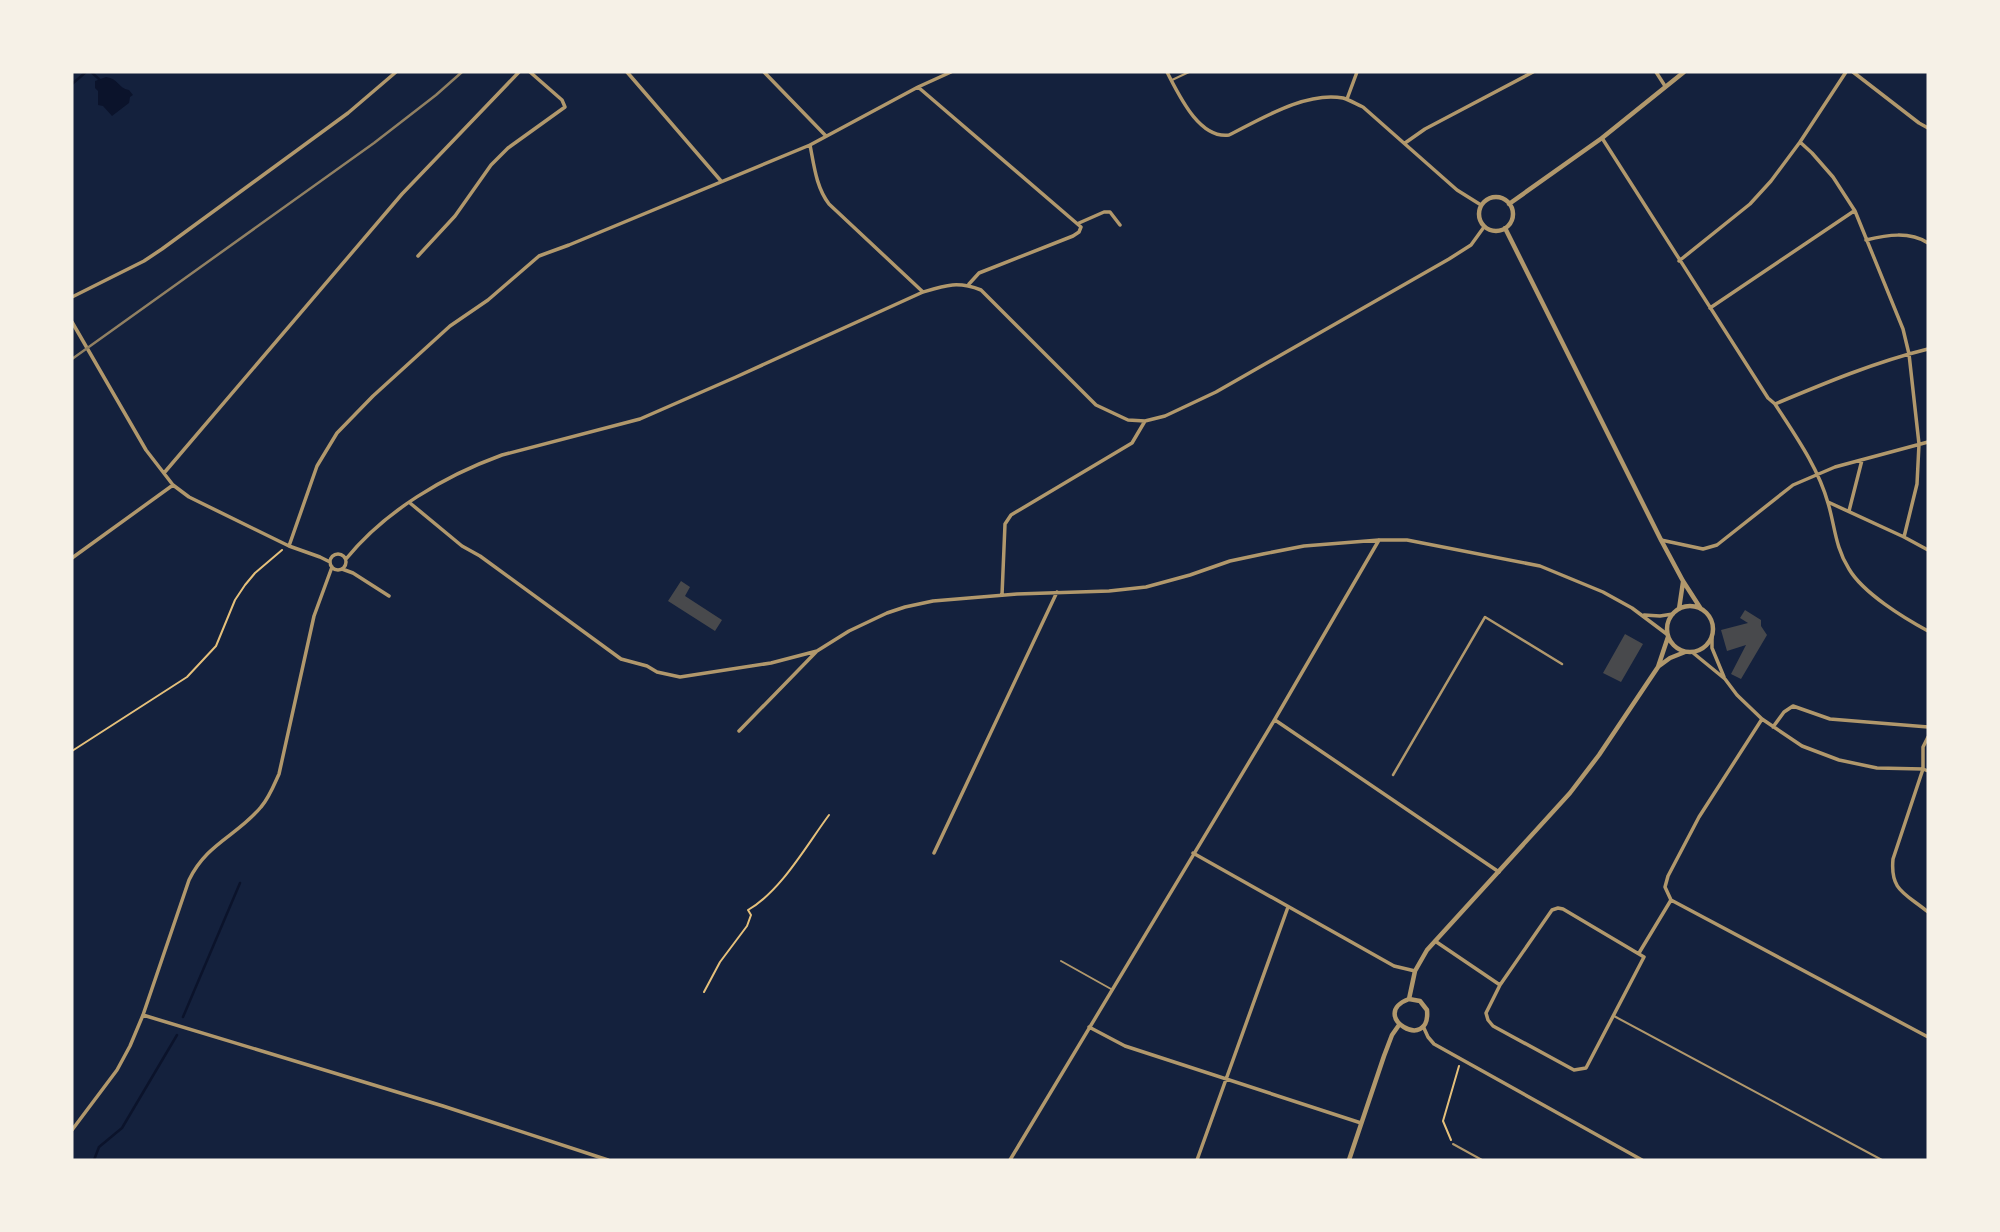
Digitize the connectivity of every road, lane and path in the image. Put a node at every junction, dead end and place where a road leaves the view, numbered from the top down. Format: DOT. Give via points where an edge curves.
graph roads {
  1 [pos="396,72"];
  2 [pos="519,72"];
  3 [pos="530,72"];
  4 [pos="627,72"];
  5 [pos="766,72"];
  6 [pos="951,72"];
  7 [pos="1167,72"];
  8 [pos="1189,72"];
  9 [pos="1357,72"];
  10 [pos="1533,72"];
  11 [pos="1656,72"];
  12 [pos="1684,72"];
  13 [pos="1846,72"];
  14 [pos="1853,72"];
  15 [pos="1172,80"];
  16 [pos="1665,86"];
  17 [pos="918,87"];
  18 [pos="1346,99"];
  19 [pos="1928,128"];
  20 [pos="825,135"];
  21 [pos="1602,138"];
  22 [pos="1800,142"];
  23 [pos="1405,143"];
  24 [pos="810,145"];
  25 [pos="721,181"];
  26 [pos="1509,204"];
  27 [pos="1481,205"];
  28 [pos="1855,211"];
  29 [pos="1078,224"];
  30 [pos="1120,225"];
  31 [pos="1484,228"];
  32 [pos="1505,229"];
  33 [pos="1866,240"];
  34 [pos="1928,243"];
  35 [pos="418,256"];
  36 [pos="1679,261"];
  37 [pos="968,285"];
  38 [pos="923,292"];
  39 [pos="72,297"];
  40 [pos="1710,308"];
  41 [pos="72,322"];
  42 [pos="1928,349"];
  43 [pos="1909,354"];
  44 [pos="1775,404"];
  45 [pos="1145,421"];
  46 [pos="1928,442"];
  47 [pos="1919,444"];
  48 [pos="1862,460"];
  49 [pos="164,474"];
  50 [pos="1816,474"];
  51 [pos="173,485"];
  52 [pos="1828,502"];
  53 [pos="410,503"];
  54 [pos="1849,511"];
  55 [pos="1904,537"];
  56 [pos="1379,540"];
  57 [pos="1661,540"];
  58 [pos="289,546"];
  59 [pos="356,548"];
  60 [pos="1928,550"];
  61 [pos="342,554"];
  62 [pos="320,556"];
  63 [pos="332,556"];
  64 [pos="72,558"];
  65 [pos="346,562"];
  66 [pos="335,567"];
  67 [pos="353,573"];
  68 [pos="1683,581"];
  69 [pos="1057,592"];
  70 [pos="1002,595"];
  71 [pos="389,596"];
  72 [pos="1701,609"];
  73 [pos="1679,610"];
  74 [pos="1642,614"];
  75 [pos="1674,614"];
  76 [pos="1928,631"];
  77 [pos="1668,636"];
  78 [pos="1712,637"];
  79 [pos="817,651"];
  80 [pos="1689,652"];
  81 [pos="1562,664"];
  82 [pos="1658,667"];
  83 [pos="1725,679"];
  84 [pos="1275,719"];
  85 [pos="1762,719"];
  86 [pos="1773,727"];
  87 [pos="1928,727"];
  88 [pos="739,730"];
  89 [pos="1928,737"];
  90 [pos="72,751"];
  91 [pos="1926,770"];
  92 [pos="1393,775"];
  93 [pos="828,815"];
  94 [pos="934,853"];
  95 [pos="1193,853"];
  96 [pos="1499,872"];
  97 [pos="1671,900"];
  98 [pos="1288,906"];
  99 [pos="1928,912"];
  100 [pos="1435,941"];
  101 [pos="1639,953"];
  102 [pos="1061,961"];
  103 [pos="1415,971"];
  104 [pos="1500,985"];
  105 [pos="1111,989"];
  106 [pos="704,992"];
  107 [pos="1409,999"];
  108 [pos="143,1015"];
  109 [pos="1614,1015"];
  110 [pos="1399,1025"];
  111 [pos="1423,1026"];
  112 [pos="1088,1027"];
  113 [pos="1928,1037"];
  114 [pos="1461,1060"];
  115 [pos="1226,1079"];
  116 [pos="1362,1123"];
  117 [pos="72,1130"];
  118 [pos="1453,1144"];
  119 [pos="608,1160"];
  120 [pos="1010,1160"];
  121 [pos="1197,1160"];
  122 [pos="1349,1160"];
  123 [pos="1482,1160"];
  124 [pos="1643,1160"];
  125 [pos="1882,1160"];
  1 -- 39 [label="street" via="348,113 162,249"];
  2 -- 49 [label="street" via="401,194"];
  3 -- 35 [label="street" via="565,107 491,165 455,216"];
  4 -- 25 [label="street"];
  5 -- 20 [label="street"];
  6 -- 17 [label="street"];
  7 -- 15 [label="street"];
  8 -- 15 [label="lane"];
  9 -- 18 [label="street"];
  10 -- 23 [label="street"];
  11 -- 16 [label="street"];
  12 -- 16 [label="street"];
  13 -- 22 [label="street"];
  14 -- 19 [label="street"];
  15 -- 18 [label="street" via="1201,125 1222,136 1307,100"];
  16 -- 21 [label="street"];
  17 -- 20 [label="street"];
  17 -- 29 [label="street"];
  18 -- 23 [label="street" via="1363,107"];
  20 -- 24 [label="street"];
  21 -- 26 [label="street"];
  21 -- 36 [label="street"];
  22 -- 28 [label="street" via="1833,177"];
  22 -- 36 [label="street" via="1750,204"];
  23 -- 27 [label="street" via="1457,190"];
  24 -- 25 [label="street"];
  24 -- 38 [label="street" via="822,195"];
  25 -- 58 [label="street" via="539,256 450,326 337,433 317,466"];
  26 -- 27 [label="street" via="1495,197"];
  26 -- 32 [label="street" via="1513,214"];
  27 -- 31 [label="street" via="1479,217"];
  28 -- 33 [label="street"];
  28 -- 40 [label="street"];
  29 -- 30 [label="street" via="1110,212"];
  29 -- 37 [label="street" via="1081,228 1073,236 979,272"];
  31 -- 32 [label="street"];
  31 -- 45 [label="street" via="1471,245 1437,266 1216,392"];
  32 -- 57 [label="street"];
  33 -- 34 [label="street" via="1908,235"];
  33 -- 43 [label="street"];
  36 -- 40 [label="street"];
  37 -- 38 [label="street" via="951,284"];
  37 -- 45 [label="street" via="981,290 1096,405 1128,420"];
  38 -- 53 [label="street" via="640,419 481,463"];
  40 -- 44 [label="street"];
  41 -- 49 [label="street"];
  42 -- 43 [label="street"];
  43 -- 44 [label="street"];
  43 -- 47 [label="street"];
  44 -- 50 [label="street"];
  45 -- 70 [label="street" via="1132,443 1011,515 1005,524"];
  46 -- 47 [label="street"];
  47 -- 48 [label="street"];
  47 -- 55 [label="street" via="1917,484"];
  48 -- 50 [label="street"];
  48 -- 54 [label="street"];
  49 -- 51 [label="street"];
  50 -- 52 [label="street"];
  50 -- 57 [label="street" via="1793,485 1717,545 1703,549"];
  51 -- 58 [label="street"];
  51 -- 64 [label="street"];
  52 -- 54 [label="street"];
  52 -- 76 [label="street" via="1837,544 1849,571 1901,616"];
  53 -- 59 [label="street"];
  53 -- 79 [label="street" via="462,546 621,659 680,677 776,663"];
  54 -- 55 [label="street"];
  55 -- 60 [label="street"];
  56 -- 69 [label="street" via="1283,550 1146,587"];
  56 -- 74 [label="street" via="1407,540 1540,566"];
  56 -- 84 [label="street"];
  57 -- 68 [label="street"];
  58 -- 62 [label="street"];
  58 -- 90 [label="path" via="245,585 216,646 187,677"];
  59 -- 61 [label="street"];
  59 -- 65 [label="street"];
  61 -- 63 [label="street"];
  61 -- 65 [label="street"];
  62 -- 63 [label="street"];
  62 -- 66 [label="street"];
  63 -- 66 [label="street"];
  65 -- 66 [label="street"];
  65 -- 67 [label="street"];
  66 -- 67 [label="street"];
  66 -- 108 [label="street" via="314,616 279,774 262,806 194,868"];
  67 -- 71 [label="street"];
  68 -- 72 [label="street"];
  68 -- 73 [label="street"];
  69 -- 70 [label="street"];
  69 -- 94 [label="street"];
  70 -- 79 [label="street" via="905,607 849,631"];
  72 -- 73 [label="street"];
  72 -- 78 [label="street" via="1712,623"];
  73 -- 75 [label="street"];
  74 -- 75 [label="street"];
  74 -- 77 [label="street"];
  75 -- 77 [label="street" via="1668,622"];
  77 -- 80 [label="street" via="1676,647"];
  77 -- 82 [label="street"];
  78 -- 80 [label="street" via="1701,649"];
  78 -- 83 [label="street"];
  79 -- 88 [label="street"];
  80 -- 82 [label="street"];
  80 -- 83 [label="street"];
  81 -- 92 [label="street" via="1485,617"];
  82 -- 96 [label="street" via="1570,793"];
  83 -- 85 [label="street"];
  84 -- 95 [label="street"];
  84 -- 96 [label="street"];
  85 -- 86 [label="street"];
  85 -- 97 [label="street" via="1699,817 1668,876 1665,887"];
  86 -- 87 [label="street" via="1793,706 1830,719"];
  86 -- 91 [label="street" via="1802,746 1839,760 1877,768"];
  89 -- 91 [label="street" via="1923,747"];
  91 -- 99 [label="street" via="1893,859 1892,874 1895,886"];
  93 -- 106 [label="path" via="768,896 748,911 747,926"];
  95 -- 98 [label="street"];
  95 -- 105 [label="street"];
  96 -- 100 [label="street"];
  97 -- 101 [label="street"];
  97 -- 113 [label="street"];
  98 -- 103 [label="street" via="1394,966"];
  98 -- 115 [label="street"];
  100 -- 103 [label="street"];
  100 -- 104 [label="street"];
  101 -- 104 [label="street" via="1558,908 1552,910"];
  101 -- 109 [label="street" via="1644,957"];
  102 -- 105 [label="lane"];
  103 -- 107 [label="street"];
  104 -- 109 [label="street" via="1486,1013 1493,1026 1574,1070 1586,1068"];
  105 -- 112 [label="street"];
  107 -- 110 [label="street" via="1396,1009"];
  107 -- 111 [label="street" via="1424,1004 1427,1016"];
  108 -- 117 [label="street" via="117,1070"];
  108 -- 119 [label="street"];
  109 -- 125 [label="lane"];
  110 -- 111 [label="street" via="1408,1030"];
  110 -- 116 [label="street"];
  111 -- 114 [label="street" via="1434,1044"];
  112 -- 115 [label="street" via="1125,1046"];
  112 -- 120 [label="street"];
  114 -- 118 [label="path" via="1443,1121"];
  114 -- 124 [label="street"];
  115 -- 116 [label="street"];
  115 -- 121 [label="street"];
  116 -- 122 [label="street"];
  118 -- 123 [label="lane"];
}
